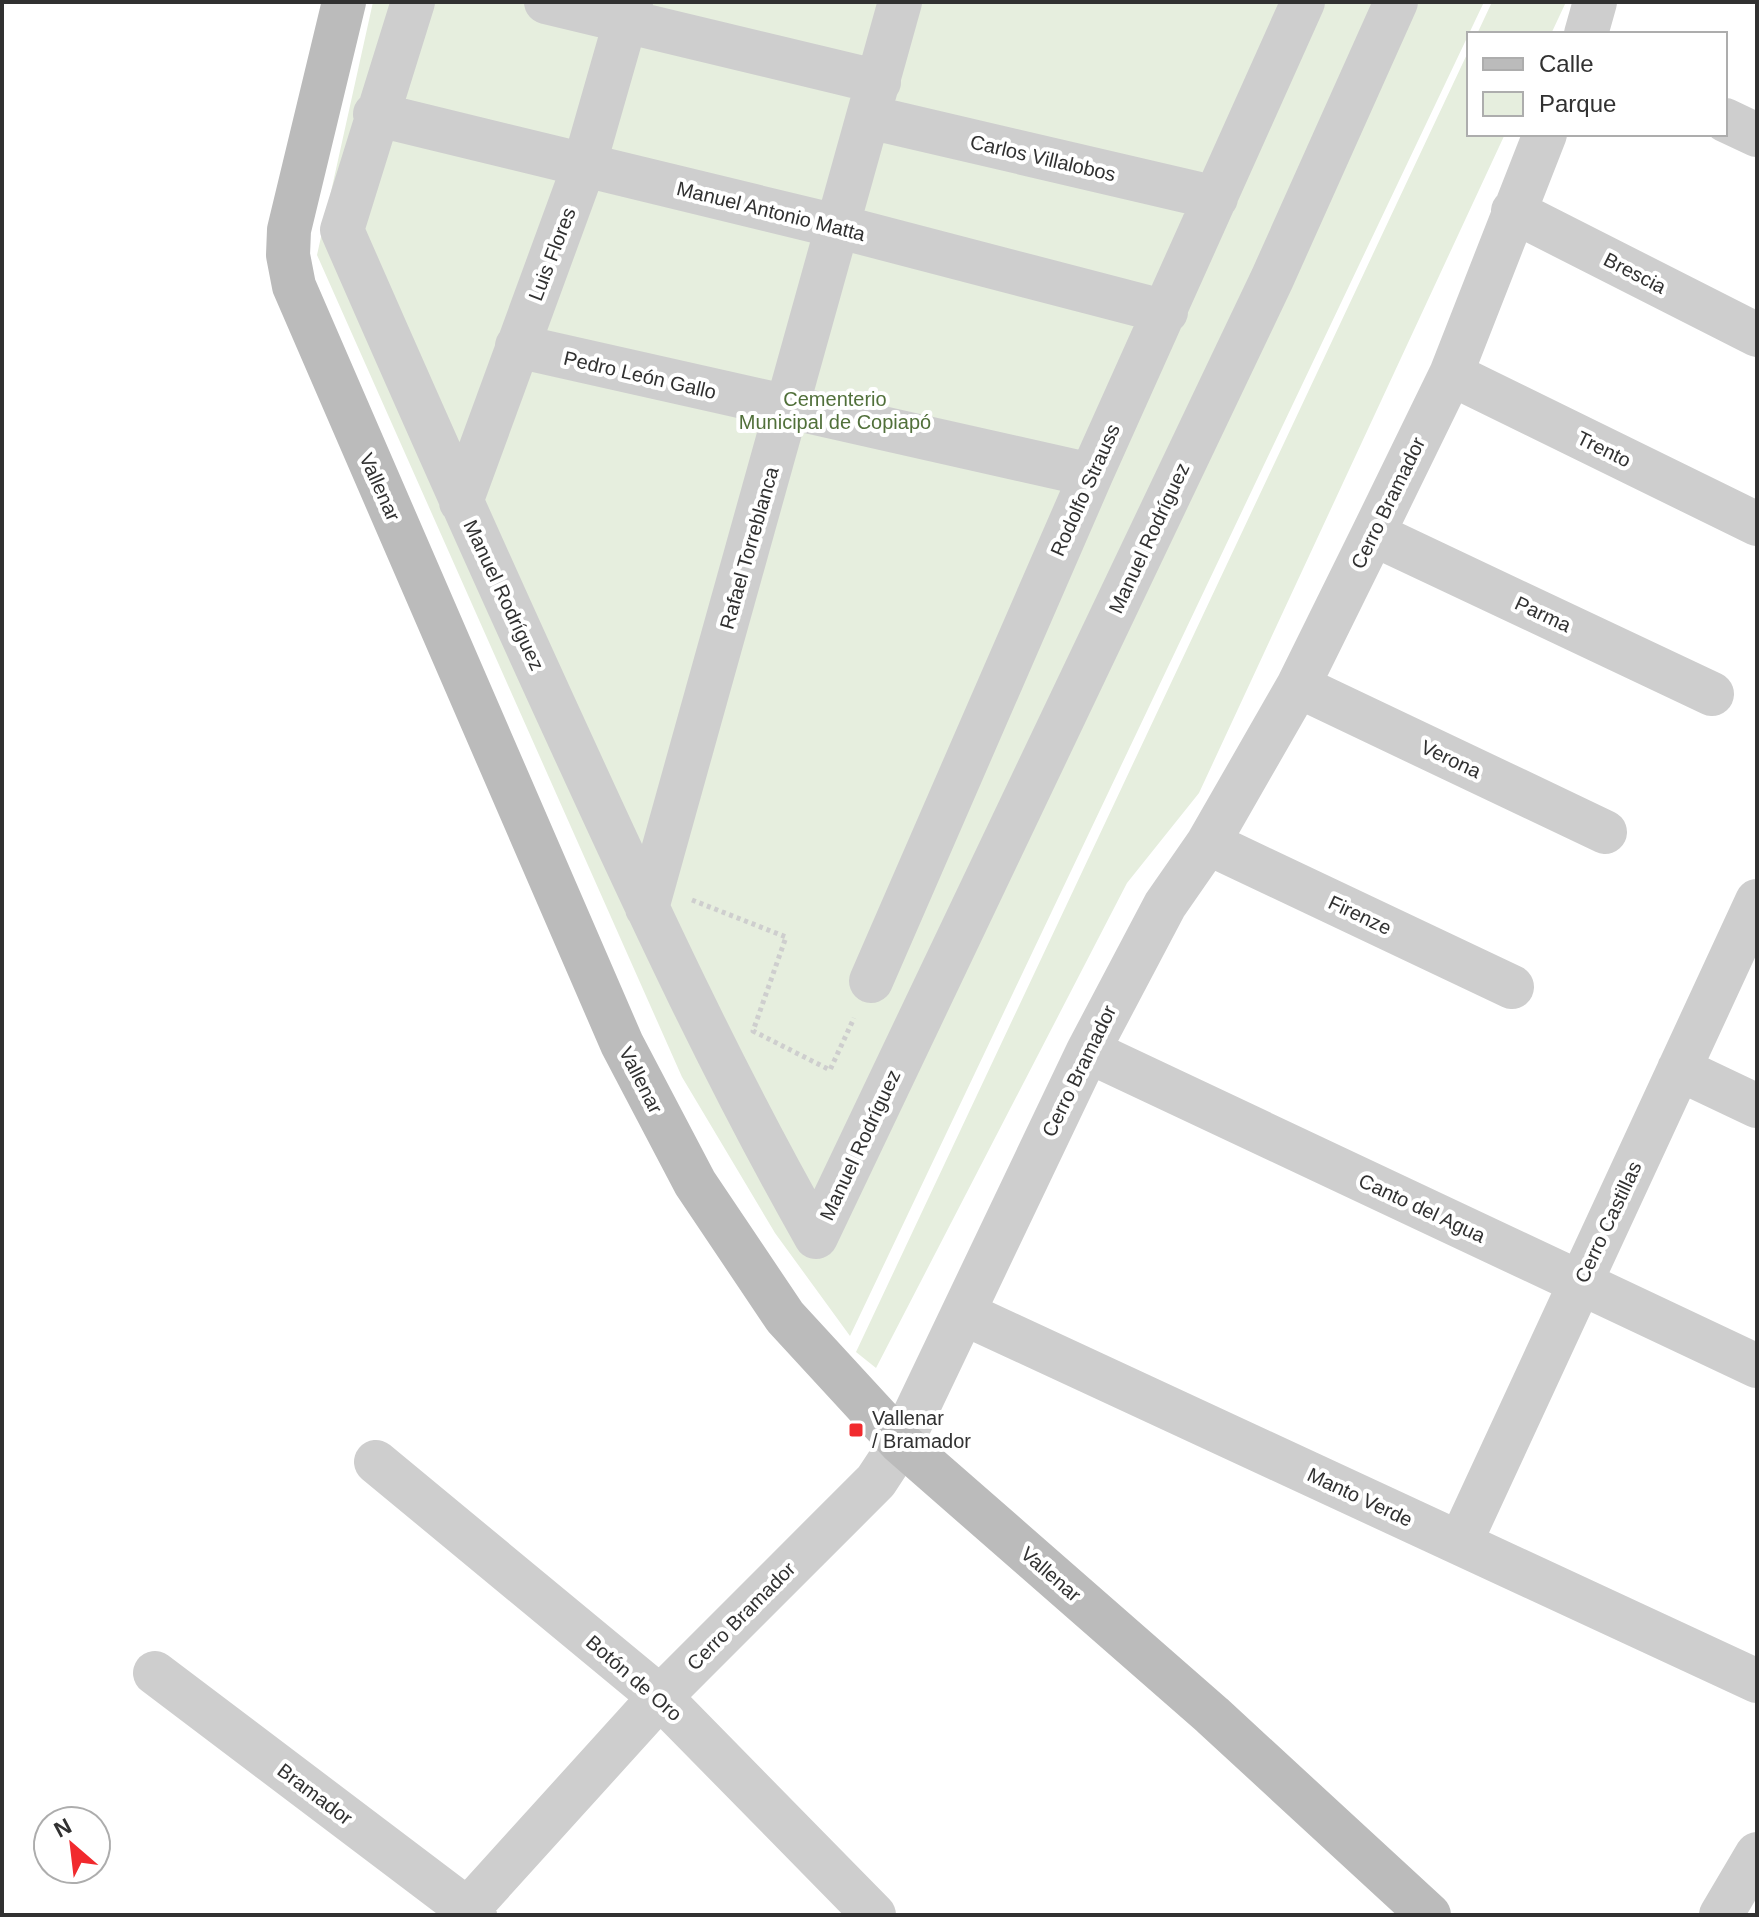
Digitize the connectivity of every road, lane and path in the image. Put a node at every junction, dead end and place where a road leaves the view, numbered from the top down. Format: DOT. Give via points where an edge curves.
graph roads {
  1 [pos="344,2"];
  2 [pos="413,2"];
  3 [pos="546,2"];
  4 [pos="900,2"];
  5 [pos="1303,2"];
  6 [pos="1396,2"];
  7 [pos="1595,2"];
  8 [pos="628,11"];
  9 [pos="1587,32"];
  10 [pos="874,100"];
  11 [pos="375,114"];
  12 [pos="1727,121"];
  13 [pos="1757,135"];
  14 [pos="1544,136"];
  15 [pos="584,166"];
  16 [pos="1216,198"];
  17 [pos="1513,211"];
  18 [pos="836,226"];
  19 [pos="1166,312"];
  20 [pos="1757,335"];
  21 [pos="517,346"];
  22 [pos="1451,374"];
  23 [pos="788,410"];
  24 [pos="1091,475"];
  25 [pos="461,502"];
  26 [pos="1757,524"];
  27 [pos="1373,534"];
  28 [pos="1298,686"];
  29 [pos="1712,694"];
  30 [pos="1605,832"];
  31 [pos="1208,843"];
  32 [pos="652,891"];
  33 [pos="1757,901"];
  34 [pos="871,981"];
  35 [pos="1512,987"];
  36 [pos="1088,1051"];
  37 [pos="1679,1069"];
  38 [pos="1757,1106"];
  39 [pos="1580,1283"];
  40 [pos="963,1313"];
  41 [pos="1757,1366"];
  42 [pos="901,1443"];
  43 [pos="376,1462"];
  44 [pos="1460,1543"];
  45 [pos="155,1673"];
  46 [pos="1757,1681"];
  47 [pos="660,1697"];
  48 [pos="1757,1854"];
  49 [pos="1416,1909"];
  50 [pos="471,1912"];
  51 [pos="874,1915"];
  52 [pos="1721,1915"];
  1 -- 42 [label="street, Vallenar" via="289,230 288,255 302,311 622,1044 655,1108 695,1183 785,1317"];
  2 -- 11 [label="street, Manuel Rodríguez"];
  3 -- 8 [label="street, Carlos Villalobos"];
  4 -- 10 [label="street, Rafael Torreblanca"];
  5 -- 16 [label="street, Rodolfo Strauss"];
  6 -- 32 [label="street, Manuel Rodríguez" via="1272,279 816,1237 746,1113"];
  7 -- 9 [label="street"];
  8 -- 10 [label="street, Carlos Villalobos"];
  8 -- 15 [label="street, Luis Flores"];
  10 -- 16 [label="street, Carlos Villalobos"];
  10 -- 18 [label="street, Rafael Torreblanca"];
  11 -- 15 [label="street, Manuel Antonio Matta"];
  11 -- 25 [label="street, Manuel Rodríguez" via="342,230"];
  12 -- 13 [label="street"];
  14 -- 17 [label="street, Cerro Bramador"];
  15 -- 18 [label="street, Manuel Antonio Matta"];
  15 -- 21 [label="street, Luis Flores"];
  16 -- 19 [label="street, Rodolfo Strauss"];
  17 -- 20 [label="street, Brescia"];
  17 -- 22 [label="street, Cerro Bramador"];
  18 -- 19 [label="street, Manuel Antonio Matta"];
  18 -- 23 [label="street, Rafael Torreblanca"];
  19 -- 24 [label="street, Rodolfo Strauss"];
  21 -- 23 [label="street, Pedro León Gallo"];
  21 -- 25 [label="street, Luis Flores"];
  22 -- 26 [label="street, Trento"];
  22 -- 27 [label="street, Cerro Bramador"];
  23 -- 24 [label="street, Pedro León Gallo"];
  23 -- 32 [label="street, Rafael Torreblanca"];
  24 -- 34 [label="street, Rodolfo Strauss"];
  25 -- 32 [label="street, Manuel Rodríguez"];
  27 -- 28 [label="street, Cerro Bramador"];
  27 -- 29 [label="street, Parma"];
  28 -- 30 [label="street, Verona"];
  28 -- 31 [label="street, Cerro Bramador"];
  31 -- 35 [label="street, Firenze"];
  31 -- 36 [label="street, Cerro Bramador" via="1165,905"];
  32 -- 34 [label="path" via="681,896 786,937 753,1031 830,1070"];
  33 -- 37 [label="street, Cerro Castillas"];
  36 -- 39 [label="street, Canto del Agua"];
  36 -- 40 [label="street, Cerro Bramador"];
  37 -- 38 [label="street"];
  37 -- 39 [label="street, Cerro Castillas"];
  39 -- 41 [label="street, Canto del Agua"];
  39 -- 44 [label="street, Cerro Castillas"];
  40 -- 42 [label="street, Cerro Bramador"];
  40 -- 44 [label="street, Manto Verde"];
  42 -- 47 [label="street, Cerro Bramador" via="876,1481"];
  42 -- 49 [label="street, Vallenar" via="1212,1715"];
  43 -- 47 [label="street, Botón de Oro"];
  44 -- 46 [label="street, Manto Verde"];
  45 -- 50 [label="street, Bramador"];
  47 -- 50 [label="street, Cerro Bramador"];
  47 -- 51 [label="street, Botón de Oro"];
  48 -- 52 [label="street"];
}
